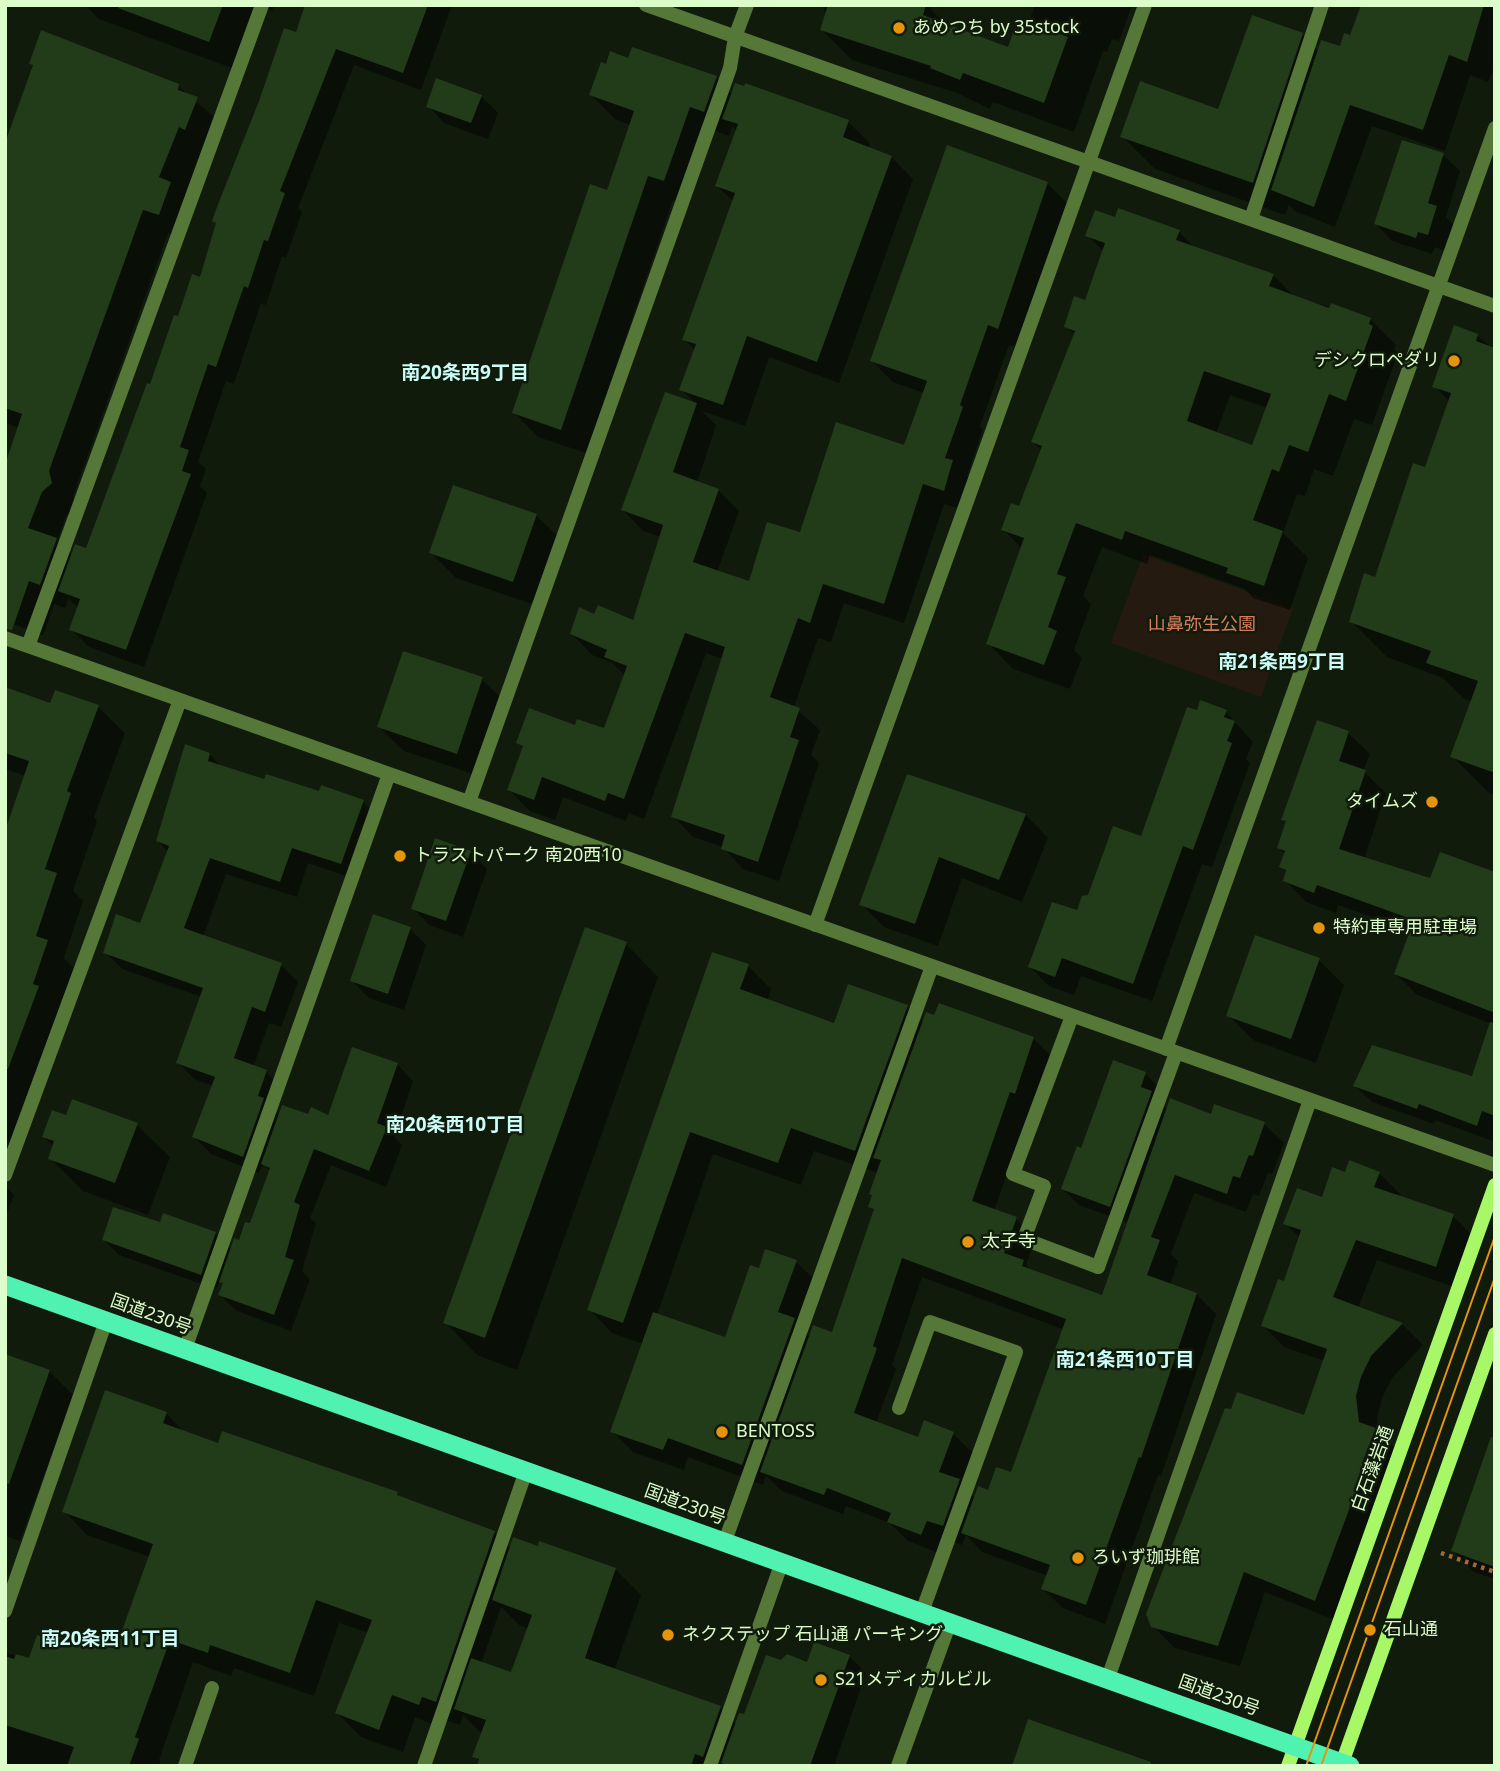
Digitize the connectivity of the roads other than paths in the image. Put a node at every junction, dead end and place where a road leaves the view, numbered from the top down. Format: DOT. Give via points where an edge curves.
graph roads {
  1 [pos="262,5"];
  2 [pos="646,5"];
  3 [pos="747,5"];
  4 [pos="1145,5"];
  5 [pos="1322,5"];
  6 [pos="735,37"];
  7 [pos="1495,128"];
  8 [pos="1088,162"];
  9 [pos="1251,219"];
  10 [pos="1438,286"];
  11 [pos="1495,306"];
  12 [pos="5,638"];
  13 [pos="28,646"];
  14 [pos="180,700"];
  15 [pos="389,774"];
  16 [pos="469,802"];
  17 [pos="815,925"];
  18 [pos="932,966"];
  19 [pos="1072,1016"];
  20 [pos="1171,1051"];
  21 [pos="1310,1100"];
  22 [pos="1495,1165"];
  23 [pos="5,1175"];
  24 [pos="1495,1185"];
  25 [pos="5,1285"];
  26 [pos="106,1321"];
  27 [pos="1495,1334"];
  28 [pos="185,1349"];
  29 [pos="899,1408"];
  30 [pos="526,1471"];
  31 [pos="724,1541"];
  32 [pos="782,1562"];
  33 [pos="5,1611"];
  34 [pos="922,1612"];
  35 [pos="950,1622"];
  36 [pos="1108,1678"];
  37 [pos="212,1688"];
  38 [pos="1295,1746"];
  39 [pos="1344,1765"];
  40 [pos="185,1766"];
  41 [pos="424,1766"];
  42 [pos="710,1766"];
  43 [pos="898,1766"];
  44 [pos="1288,1766"];
  1 -- 13 [label="street"];
  2 -- 6 [label="street"];
  3 -- 6 [label="street"];
  4 -- 8 [label="street"];
  5 -- 9 [label="street"];
  6 -- 8 [label="street"];
  6 -- 16 [label="street" via="725,81"];
  7 -- 10 [label="street"];
  8 -- 9 [label="street"];
  8 -- 17 [label="street"];
  9 -- 10 [label="street"];
  10 -- 11 [label="street"];
  10 -- 20 [label="street"];
  12 -- 13 [label="street"];
  13 -- 14 [label="street"];
  14 -- 15 [label="street"];
  14 -- 23 [label="street"];
  15 -- 16 [label="street"];
  15 -- 28 [label="street"];
  16 -- 17 [label="street"];
  17 -- 18 [label="street"];
  18 -- 19 [label="street"];
  18 -- 31 [label="street"];
  19 -- 20 [label="street"];
  19 -- 20 [label="street" via="1013,1174 1044,1186 1024,1239 1098,1267"];
  20 -- 21 [label="street"];
  21 -- 22 [label="street"];
  21 -- 36 [label="street"];
  24 -- 38 [label="main road, 白石藻岩通"];
  25 -- 26 [label="highway, 国道230号"];
  26 -- 28 [label="highway, 国道230号"];
  26 -- 33 [label="street"];
  27 -- 39 [label="main road"];
  28 -- 30 [label="highway, 国道230号"];
  29 -- 34 [label="street" via="930,1322 1016,1352"];
  30 -- 31 [label="highway, 国道230号"];
  30 -- 41 [label="street"];
  31 -- 32 [label="highway, 国道230号"];
  32 -- 34 [label="highway, 国道230号"];
  32 -- 42 [label="street"];
  34 -- 35 [label="highway, 国道230号"];
  35 -- 36 [label="highway, 国道230号"];
  35 -- 43 [label="street"];
  36 -- 38 [label="highway, 国道230号"];
  37 -- 40 [label="street"];
  38 -- 39 [label="highway, 国道230号"];
  38 -- 44 [label="main road, 白石藻岩通"];
}
